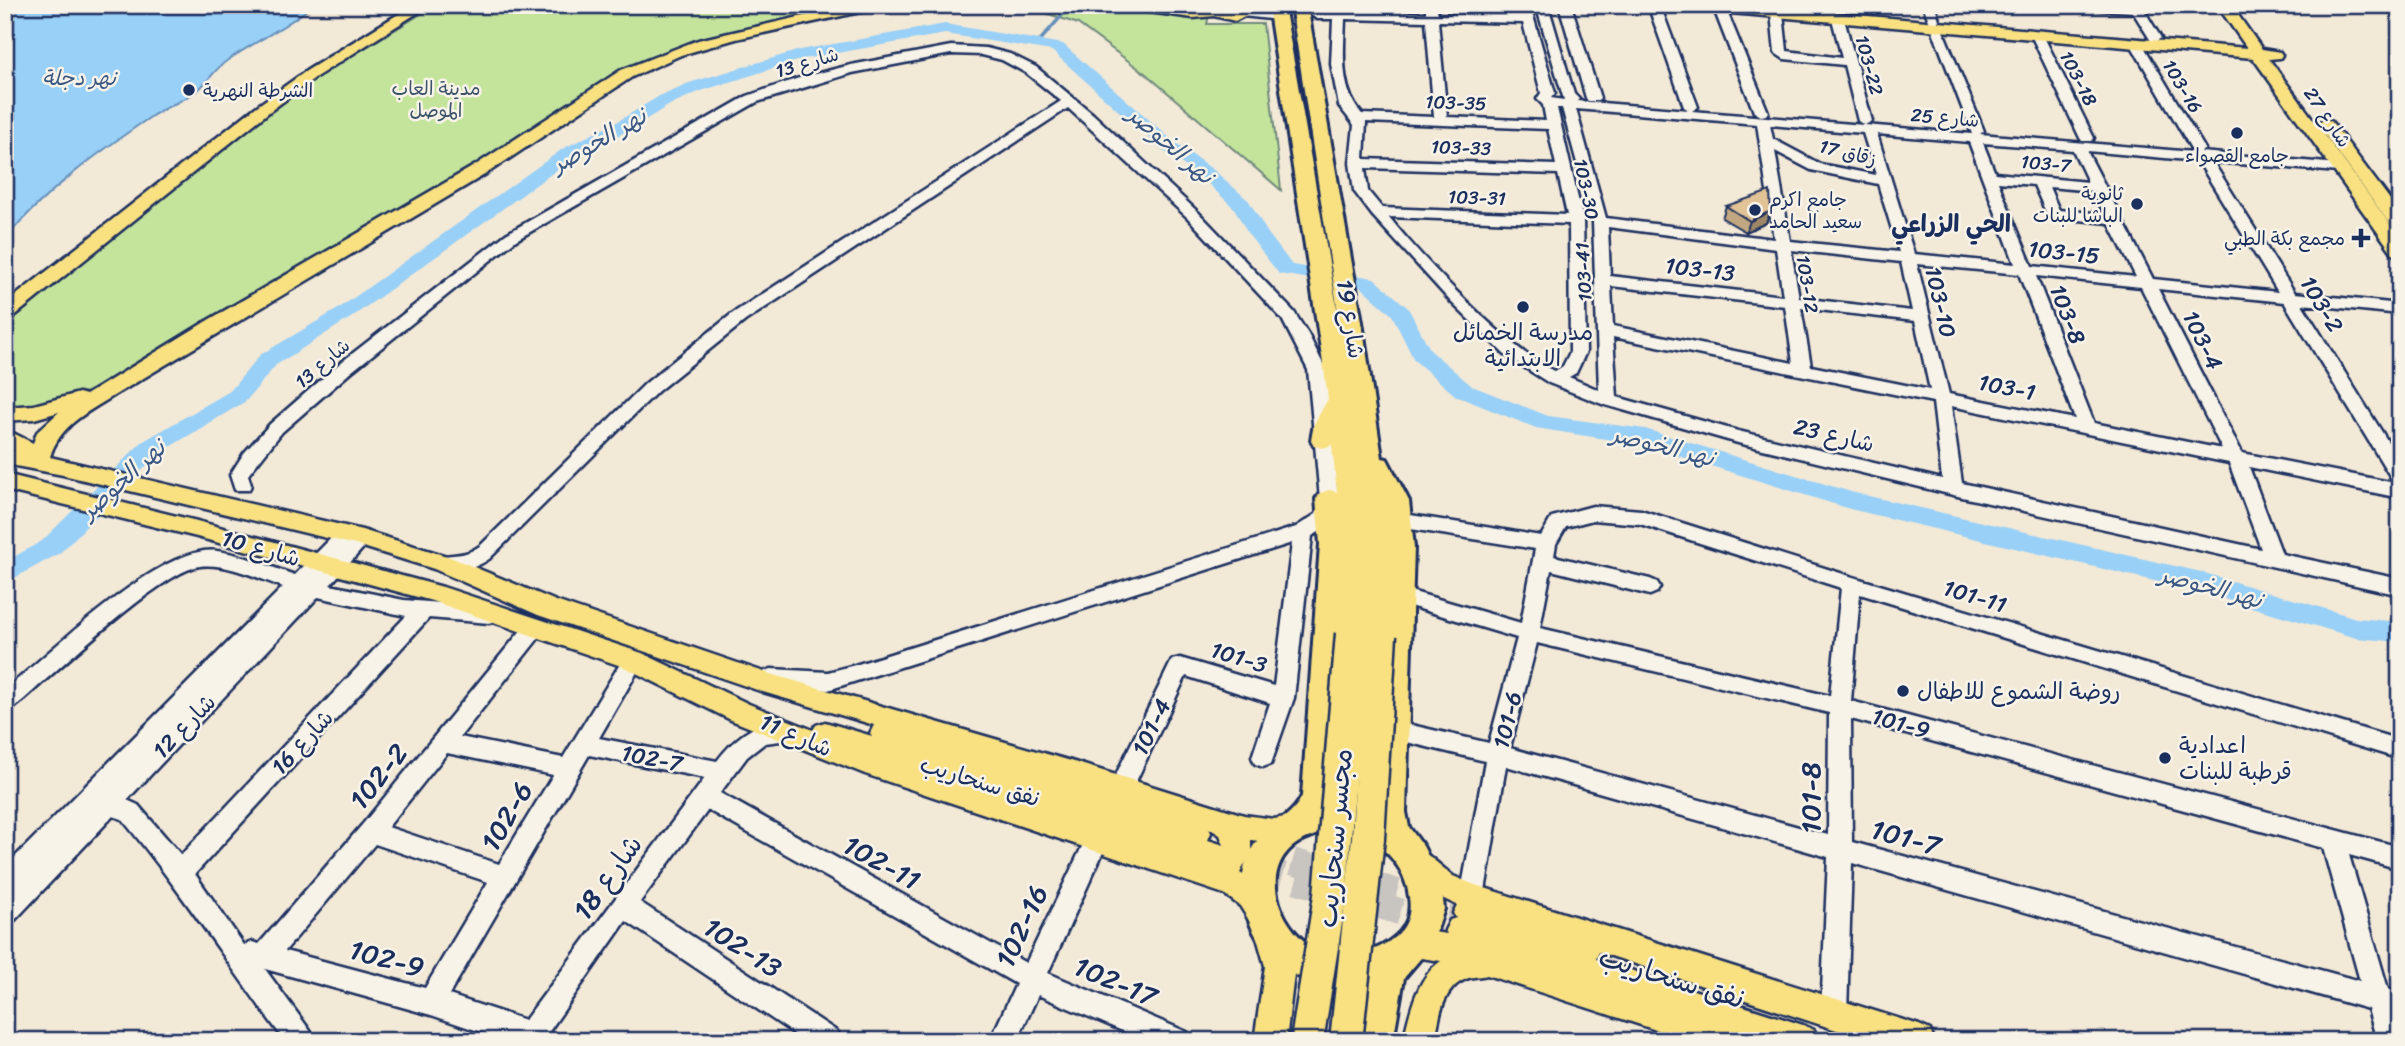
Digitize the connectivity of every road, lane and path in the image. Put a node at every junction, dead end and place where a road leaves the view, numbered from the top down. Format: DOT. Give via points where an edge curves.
graph roads {
  1 [pos="411,5"];
  2 [pos="423,5"];
  3 [pos="874,5"];
  4 [pos="1126,5"];
  5 [pos="1299,5"];
  6 [pos="1542,5"];
  7 [pos="1565,5"];
  8 [pos="1654,5"];
  9 [pos="1684,5"];
  10 [pos="1760,5"];
  11 [pos="2087,5"];
  12 [pos="2224,5"];
  13 [pos="2239,5"];
  14 [pos="2136,7"];
  15 [pos="1222,8"];
  16 [pos="1243,9"];
  17 [pos="1720,9"];
  18 [pos="1273,10"];
  19 [pos="1340,10"];
  20 [pos="1431,12"];
  21 [pos="1526,12"];
  22 [pos="1777,13"];
  23 [pos="1317,15"];
  24 [pos="1932,17"];
  25 [pos="1838,19"];
  26 [pos="2239,28"];
  27 [pos="2037,34"];
  28 [pos="2155,38"];
  29 [pos="2136,43"];
  30 [pos="2225,46"];
  31 [pos="2265,54"];
  32 [pos="1848,62"];
  33 [pos="1548,98"];
  34 [pos="1594,98"];
  35 [pos="1568,100"];
  36 [pos="1068,102"];
  37 [pos="1691,107"];
  38 [pos="1762,117"];
  39 [pos="1358,118"];
  40 [pos="1441,121"];
  41 [pos="1552,125"];
  42 [pos="1867,126"];
  43 [pos="1976,135"];
  44 [pos="1766,141"];
  45 [pos="2083,143"];
  46 [pos="2201,153"];
  47 [pos="1357,163"];
  48 [pos="2335,164"];
  49 [pos="1564,170"];
  50 [pos="1317,176"];
  51 [pos="1990,177"];
  52 [pos="1884,181"];
  53 [pos="2040,182"];
  54 [pos="2099,187"];
  55 [pos="1377,212"];
  56 [pos="2115,219"];
  57 [pos="1576,220"];
  58 [pos="1600,222"];
  59 [pos="2400,226"];
  60 [pos="1783,245"];
  61 [pos="80,249"];
  62 [pos="2400,251"];
  63 [pos="1908,258"];
  64 [pos="2028,271"];
  65 [pos="1602,280"];
  66 [pos="2149,284"];
  67 [pos="2293,299"];
  68 [pos="5,302"];
  69 [pos="1577,303"];
  70 [pos="1792,304"];
  71 [pos="1604,306"];
  72 [pos="2400,309"];
  73 [pos="5,314"];
  74 [pos="1922,317"];
  75 [pos="1605,330"];
  76 [pos="1803,370"];
  77 [pos="1555,379"];
  78 [pos="1345,383"];
  79 [pos="111,388"];
  80 [pos="1941,398"];
  81 [pos="1608,400"];
  82 [pos="5,414"];
  83 [pos="2087,428"];
  84 [pos="5,436"];
  85 [pos="1323,440"];
  86 [pos="1368,443"];
  87 [pos="5,457"];
  88 [pos="2236,458"];
  89 [pos="37,464"];
  90 [pos="2400,476"];
  91 [pos="5,482"];
  92 [pos="242,485"];
  93 [pos="1953,488"];
  94 [pos="2400,491"];
  95 [pos="1329,499"];
  96 [pos="1398,520"];
  97 [pos="1303,532"];
  98 [pos="354,536"];
  99 [pos="488,550"];
  100 [pos="1544,553"];
  101 [pos="2274,558"];
  102 [pos="442,562"];
  103 [pos="328,564"];
  104 [pos="489,584"];
  105 [pos="1851,584"];
  106 [pos="306,586"];
  107 [pos="1650,587"];
  108 [pos="2400,587"];
  109 [pos="1400,596"];
  110 [pos="423,611"];
  111 [pos="507,619"];
  112 [pos="534,629"];
  113 [pos="1529,633"];
  114 [pos="1366,635"];
  115 [pos="632,660"];
  116 [pos="1180,666"];
  117 [pos="731,670"];
  118 [pos="763,682"];
  119 [pos="1283,698"];
  120 [pos="5,702"];
  121 [pos="1840,707"];
  122 [pos="735,709"];
  123 [pos="1394,730"];
  124 [pos="794,733"];
  125 [pos="443,743"];
  126 [pos="583,744"];
  127 [pos="740,750"];
  128 [pos="2400,750"];
  129 [pos="1497,754"];
  130 [pos="1263,757"];
  131 [pos="568,769"];
  132 [pos="722,772"];
  133 [pos="1122,787"];
  134 [pos="704,796"];
  135 [pos="100,800"];
  136 [pos="1296,826"];
  137 [pos="370,832"];
  138 [pos="1097,839"];
  139 [pos="2333,840"];
  140 [pos="1215,847"];
  141 [pos="1840,849"];
  142 [pos="1408,852"];
  143 [pos="2400,858"];
  144 [pos="181,872"];
  145 [pos="505,877"];
  146 [pos="5,884"];
  147 [pos="623,905"];
  148 [pos="1502,907"];
  149 [pos="5,913"];
  150 [pos="1467,914"];
  151 [pos="1265,921"];
  152 [pos="229,944"];
  153 [pos="1403,953"];
  154 [pos="262,958"];
  155 [pos="1490,960"];
  156 [pos="1031,979"];
  157 [pos="431,1002"];
  158 [pos="2389,1002"];
  159 [pos="1834,1013"];
  160 [pos="531,1039"];
  161 [pos="302,1041"];
  162 [pos="829,1041"];
  163 [pos="1003,1041"];
  164 [pos="1178,1041"];
  165 [pos="1270,1041"];
  166 [pos="1307,1041"];
  167 [pos="1346,1041"];
  168 [pos="1375,1041"];
  169 [pos="1419,1041"];
  170 [pos="1740,1041"];
  171 [pos="1803,1041"];
  172 [pos="1875,1041"];
  173 [pos="1919,1041"];
  174 [pos="2390,1041"];
  1 -- 61 [label="main road" via="257,100"];
  2 -- 61 [label="main road" via="263,108"];
  3 -- 79 [label="main road" via="711,41 632,71 507,154"];
  4 -- 15 [label="main road" via="1194,14"];
  5 -- 50 [label="highway, شارع 19"];
  6 -- 35 [label="street, 103-41"];
  7 -- 34 [label="street"];
  8 -- 37 [label="street"];
  9 -- 17 [label="main road"];
  10 -- 24 [label="main road"];
  11 -- 14 [label="street"];
  12 -- 26 [label="main road, شارع 27"];
  13 -- 31 [label="main road, شارع 27"];
  14 -- 28 [label="street"];
  15 -- 16 [label="main road" via="1230,17"];
  16 -- 18 [label="street"];
  17 -- 22 [label="main road"];
  17 -- 38 [label="street, 103-12"];
  18 -- 50 [label="highway, شارع 19"];
  19 -- 20 [label="street"];
  19 -- 23 [label="street"];
  19 -- 39 [label="street" via="1337,64 1346,106"];
  20 -- 21 [label="street"];
  20 -- 40 [label="street"];
  21 -- 33 [label="street, 103-30"];
  22 -- 25 [label="main road"];
  22 -- 32 [label="street" via="1781,53"];
  24 -- 25 [label="main road"];
  24 -- 27 [label="main road"];
  24 -- 28 [label="main road"];
  24 -- 43 [label="street, 103-8"];
  25 -- 32 [label="street, 103-22"];
  26 -- 30 [label="main road" via="2236,40"];
  26 -- 31 [label="main road, شارع 27"];
  27 -- 29 [label="main road"];
  27 -- 45 [label="street, 103-18"];
  28 -- 30 [label="main road"];
  29 -- 30 [label="main road"];
  29 -- 46 [label="street, 103-16"];
  30 -- 31 [label="main road"];
  30 -- 31 [label="main road" via="2245,56"];
  31 -- 48 [label="main road, شارع 27"];
  31 -- 59 [label="main road, شارع 27"];
  32 -- 42 [label="street, 103-22"];
  33 -- 35 [label="street, شارع 25"];
  33 -- 41 [label="street, 103-30"];
  34 -- 35 [label="street, شارع 25"];
  34 -- 37 [label="street, شارع 25"];
  35 -- 38 [label="street, شارع 25"];
  35 -- 58 [label="street, 103-41"];
  36 -- 85 [label="street, شارع 13" via="1193,215 1288,316 1317,370"];
  36 -- 92 [label="street, شارع 13" via="1031,69 1006,57 951,50 851,69 752,99 511,237 275,428 239,475"];
  36 -- 99 [label="street" via="739,317 652,387"];
  37 -- 38 [label="street, شارع 25"];
  38 -- 42 [label="street, شارع 25"];
  38 -- 44 [label="street, 103-12"];
  39 -- 40 [label="street, 103-35"];
  39 -- 47 [label="street, شارع 23" via="1362,134"];
  40 -- 41 [label="street, 103-35"];
  41 -- 49 [label="street, 103-30"];
  42 -- 43 [label="street, شارع 25"];
  42 -- 52 [label="street, 103-10"];
  43 -- 45 [label="street, شارع 25"];
  43 -- 51 [label="street, 103-8"];
  44 -- 52 [label="street, زقاق 17" via="1816,167"];
  44 -- 60 [label="street, 103-12"];
  45 -- 46 [label="street, شارع 25"];
  45 -- 54 [label="street, 103-4"];
  46 -- 48 [label="street, شارع 25"];
  46 -- 67 [label="street, 103-2"];
  47 -- 49 [label="street, 103-33"];
  47 -- 55 [label="street, شارع 23" via="1361,191"];
  48 -- 62 [label="main road, شارع 27"];
  49 -- 57 [label="street, 103-30"];
  50 -- 78 [label="highway, شارع 19"];
  51 -- 53 [label="street, 103-7"];
  51 -- 64 [label="street, 103-8"];
  52 -- 63 [label="street, 103-10"];
  53 -- 54 [label="street, 103-7"];
  53 -- 56 [label="street" via="2053,214"];
  54 -- 56 [label="street, 103-4"];
  55 -- 57 [label="street, 103-31"];
  55 -- 77 [label="street, شارع 23" via="1503,344"];
  56 -- 66 [label="street, 103-4"];
  57 -- 69 [label="street, 103-30"];
  58 -- 60 [label="street, 103-15"];
  58 -- 65 [label="street, 103-41"];
  60 -- 63 [label="street, 103-15"];
  60 -- 70 [label="street, 103-12"];
  61 -- 68 [label="main road"];
  61 -- 73 [label="main road"];
  63 -- 64 [label="street, 103-15"];
  63 -- 74 [label="street, 103-10"];
  64 -- 66 [label="street, 103-15"];
  64 -- 83 [label="street, 103-8"];
  65 -- 70 [label="street, 103-13"];
  65 -- 71 [label="street, 103-41"];
  66 -- 67 [label="street, 103-15"];
  66 -- 88 [label="street, 103-4"];
  67 -- 72 [label="street, 103-15"];
  67 -- 90 [label="street, 103-2"];
  69 -- 71 [label="street"];
  69 -- 77 [label="street, 103-30" via="1577,358"];
  70 -- 74 [label="street, 103-13"];
  70 -- 76 [label="street, 103-12"];
  71 -- 75 [label="street, 103-41"];
  74 -- 80 [label="street, 103-10"];
  75 -- 76 [label="street, 103-1"];
  75 -- 81 [label="street, 103-41"];
  76 -- 80 [label="street, 103-1"];
  77 -- 81 [label="street, شارع 23"];
  78 -- 85 [label="highway"];
  78 -- 86 [label="highway, شارع 19"];
  78 -- 114 [label="highway, شارع 19"];
  79 -- 82 [label="main road" via="49,409"];
  79 -- 89 [label="main road" via="49,431"];
  80 -- 83 [label="street, 103-1"];
  80 -- 93 [label="street, 103-10"];
  81 -- 93 [label="street, شارع 23" via="1738,437"];
  83 -- 88 [label="street, 103-1"];
  84 -- 89 [label="main road" via="29,450"];
  85 -- 95 [label="street"];
  86 -- 96 [label="highway" via="1393,492"];
  86 -- 114 [label="highway, شارع 19" via="1379,544"];
  87 -- 89 [label="main road, شارع 11"];
  88 -- 94 [label="street, 103-1"];
  88 -- 101 [label="street, 103-4"];
  89 -- 98 [label="main road, شارع 11"];
  91 -- 103 [label="main road, شارع 11"];
  93 -- 101 [label="street, شارع 23"];
  95 -- 97 [label="street, شارع 11" via="1322,521"];
  95 -- 136 [label="highway" via="1333,544 1318,796 1310,815"];
  96 -- 100 [label="street"];
  96 -- 109 [label="highway"];
  97 -- 117 [label="street, شارع 11" via="828,681 787,681"];
  97 -- 119 [label="street"];
  98 -- 102 [label="main road, شارع 11"];
  98 -- 103 [label="street, شارع 12"];
  99 -- 102 [label="street" via="472,562"];
  99 -- 104 [label="street" via="480,570"];
  100 -- 105 [label="street, 101-11" via="1559,522 1593,513 1641,517"];
  100 -- 107 [label="street"];
  100 -- 113 [label="street, 101-6"];
  101 -- 108 [label="street, شارع 23"];
  102 -- 104 [label="main road, شارع 11"];
  103 -- 106 [label="street, شارع 12"];
  103 -- 111 [label="main road, شارع 11" via="435,593"];
  104 -- 117 [label="main road, شارع 11"];
  105 -- 121 [label="street, 101-8"];
  105 -- 128 [label="street, 101-11"];
  106 -- 110 [label="street, شارع 10"];
  106 -- 120 [label="street, شارع 10" via="217,558 196,558 150,582"];
  106 -- 135 [label="street, شارع 12"];
  109 -- 113 [label="street, 101-9"];
  109 -- 123 [label="highway"];
  110 -- 111 [label="street, شارع 10"];
  110 -- 144 [label="street, شارع 16"];
  111 -- 112 [label="main road, شارع 11"];
  112 -- 115 [label="main road, شارع 11"];
  112 -- 125 [label="street, 102-2"];
  113 -- 121 [label="street, 101-9"];
  113 -- 129 [label="street, 101-6"];
  114 -- 166 [label="highway, مجسر سنحاريب, bridge"];
  114 -- 167 [label="highway, مجسر سنحاريب, bridge" via="1369,850"];
  115 -- 122 [label="main road, شارع 11"];
  115 -- 126 [label="street, 102-6"];
  116 -- 119 [label="street, 101-3"];
  116 -- 133 [label="street, 101-4"];
  117 -- 118 [label="main road, شارع 11"];
  118 -- 133 [label="main road, شارع 11"];
  118 -- 140 [label="main road, نفق سنحاريب" via="853,723"];
  119 -- 130 [label="street"];
  121 -- 139 [label="street, 101-9"];
  121 -- 141 [label="street, 101-8"];
  122 -- 124 [label="main road, شارع 11"];
  122 -- 127 [label="street" via="745,733"];
  122 -- 140 [label="main road, نفق سنحاريب"];
  123 -- 129 [label="street, 101-7"];
  123 -- 142 [label="highway" via="1390,812 1393,830"];
  124 -- 127 [label="street, شارع 18" via="760,734"];
  124 -- 138 [label="main road, شارع 11" via="937,789"];
  125 -- 131 [label="street"];
  125 -- 137 [label="street, 102-2"];
  126 -- 131 [label="street, 102-6"];
  126 -- 132 [label="street, 102-7"];
  127 -- 132 [label="street, شارع 18"];
  129 -- 141 [label="street, 101-7"];
  129 -- 150 [label="street, 101-6"];
  131 -- 145 [label="street, 102-6"];
  132 -- 134 [label="street, شارع 18"];
  133 -- 140 [label="main road, شارع 11"];
  134 -- 147 [label="street, شارع 18"];
  134 -- 156 [label="street, 102-11"];
  135 -- 144 [label="street" via="135,817"];
  135 -- 146 [label="street, شارع 12"];
  135 -- 149 [label="street, شارع 12"];
  136 -- 140 [label="main road, شارع 11" via="1262,831"];
  136 -- 142 [label="highway" via="1325,817 1354,818 1382,828"];
  136 -- 151 [label="highway" via="1276,841 1262,863 1257,890"];
  137 -- 145 [label="street"];
  137 -- 154 [label="street, 102-2"];
  138 -- 140 [label="main road, شارع 11"];
  138 -- 156 [label="street, 102-16"];
  139 -- 143 [label="street, 101-9"];
  139 -- 158 [label="street"];
  140 -- 151 [label="main road, شارع 11"];
  141 -- 158 [label="street, 101-7"];
  141 -- 159 [label="street, 101-8"];
  142 -- 150 [label="main road"];
  142 -- 153 [label="highway" via="1425,881 1426,912 1420,932"];
  144 -- 152 [label="street"];
  145 -- 157 [label="street, 102-6"];
  147 -- 160 [label="street, شارع 18"];
  147 -- 162 [label="street, 102-13"];
  148 -- 150 [label="main road"];
  148 -- 155 [label="main road" via="1474,900 1455,915 1453,933 1461,946"];
  148 -- 159 [label="main road"];
  150 -- 171 [label="main road, نفق سنحاريب"];
  150 -- 172 [label="main road, نفق سنحاريب"];
  151 -- 153 [label="highway" via="1292,954 1336,972 1367,970"];
  151 -- 165 [label="main road, شارع 11" via="1280,966"];
  152 -- 154 [label="street, 102-9"];
  152 -- 161 [label="street"];
  153 -- 155 [label="main road" via="1426,944"];
  153 -- 168 [label="highway" via="1388,972"];
  154 -- 157 [label="street, 102-9"];
  155 -- 169 [label="main road" via="1446,973 1435,988"];
  155 -- 170 [label="main road"];
  156 -- 163 [label="street, 102-16"];
  156 -- 164 [label="street, 102-17"];
  157 -- 160 [label="street, 102-9"];
  158 -- 174 [label="street"];
  159 -- 173 [label="main road"];
}
